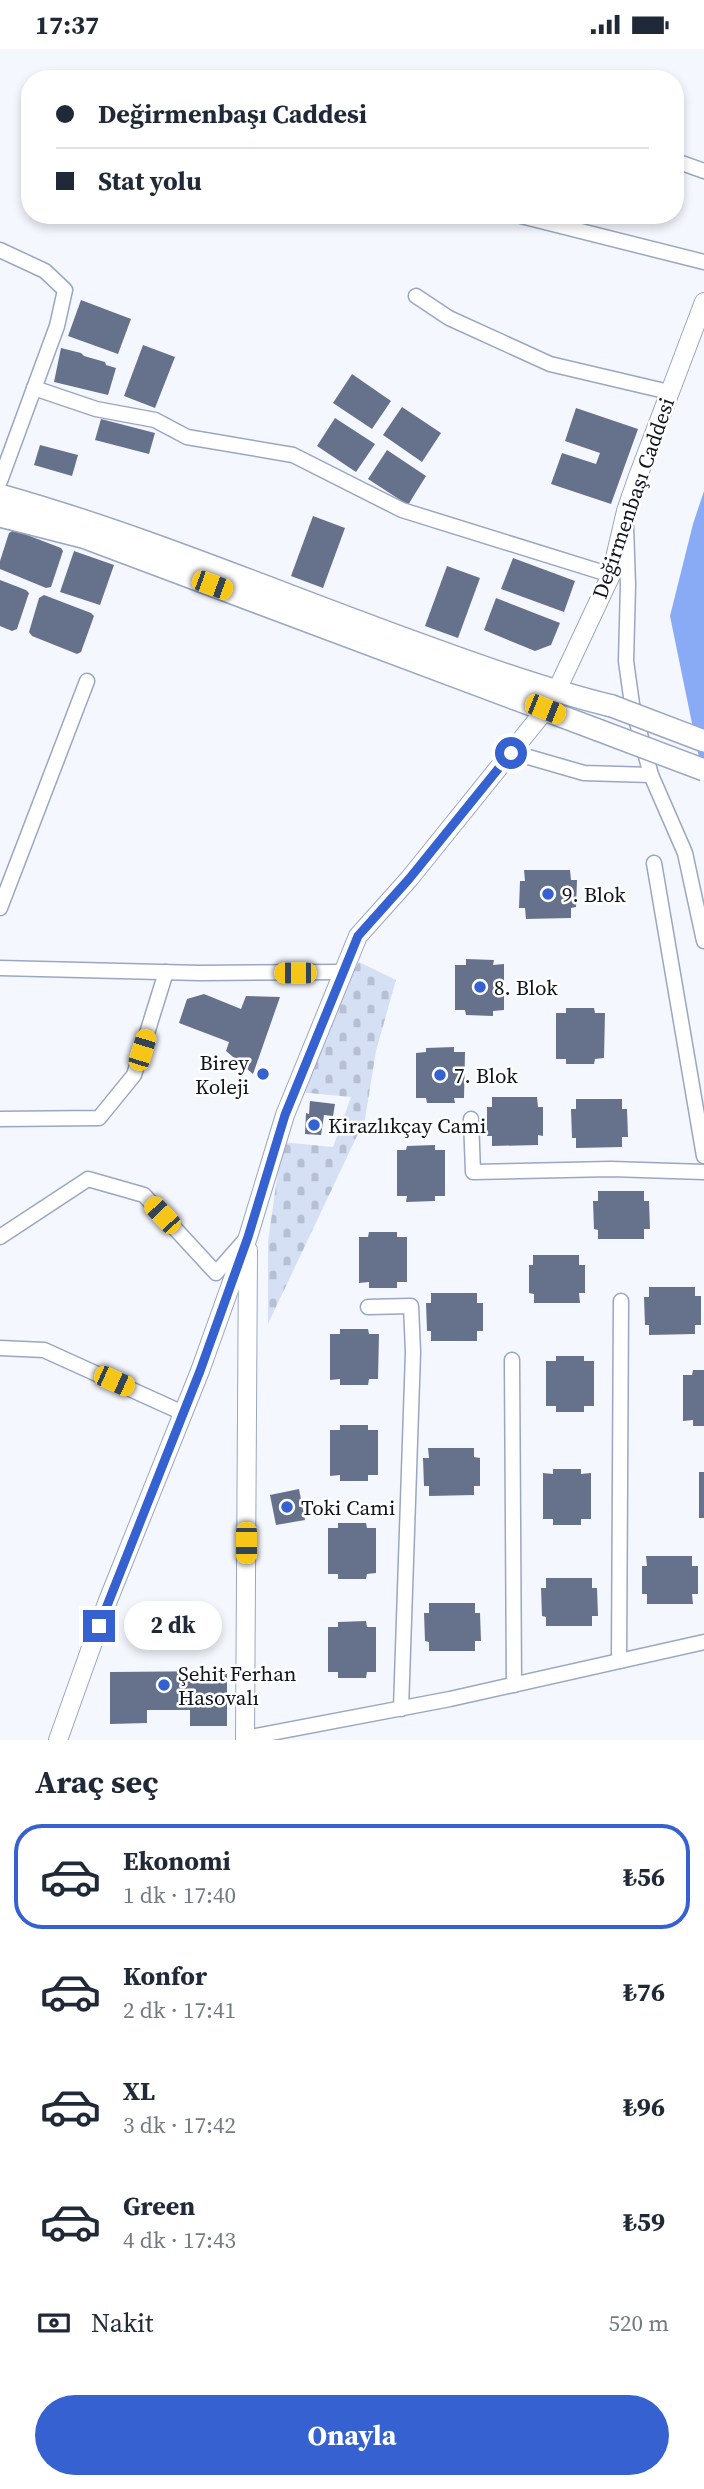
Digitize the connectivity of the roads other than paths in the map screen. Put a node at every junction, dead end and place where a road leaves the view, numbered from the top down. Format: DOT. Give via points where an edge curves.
graph roads {
  1 [pos="684,164"];
  2 [pos="704,171"];
  3 [pos="553,224"];
  4 [pos="0,250"];
  5 [pos="704,262"];
  6 [pos="416,296"];
  7 [pos="704,302"];
  8 [pos="34,388"];
  9 [pos="669,392"];
  10 [pos="0,481"];
  11 [pos="0,495"];
  12 [pos="626,511"];
  13 [pos="0,516"];
  14 [pos="611,575"];
  15 [pos="87,681"];
  16 [pos="550,701"];
  17 [pos="704,741"];
  18 [pos="511,753"];
  19 [pos="704,770"];
  20 [pos="651,775"];
  21 [pos="654,863"];
  22 [pos="0,908"];
  23 [pos="704,941"];
  24 [pos="0,968"];
  25 [pos="166,972"];
  26 [pos="343,972"];
  27 [pos="0,1119"];
  28 [pos="471,1119"];
  29 [pos="704,1156"];
  30 [pos="704,1172"];
  31 [pos="0,1237"];
  32 [pos="248,1237"];
  33 [pos="621,1301"];
  34 [pos="368,1307"];
  35 [pos="0,1348"];
  36 [pos="512,1360"];
  37 [pos="183,1413"];
  38 [pos="704,1641"];
  39 [pos="619,1661"];
  40 [pos="514,1685"];
  41 [pos="401,1709"];
  42 [pos="245,1739"];
  43 [pos="58,1740"];
  1 -- 2 [label="street"];
  3 -- 5 [label="street"];
  4 -- 8 [label="street" via="45,271 65,290"];
  6 -- 9 [label="street" via="449,318 550,363"];
  7 -- 9 [label="street, Değirmenbaşı Caddesi"];
  8 -- 10 [label="street"];
  8 -- 14 [label="street" via="96,409 155,420 187,437 293,455 402,510"];
  9 -- 12 [label="street, Değirmenbaşı Caddesi"];
  11 -- 16 [label="main road" via="76,517"];
  12 -- 14 [label="street, Değirmenbaşı Caddesi"];
  12 -- 20 [label="street" via="626,661"];
  13 -- 16 [label="main road" via="83,537"];
  14 -- 16 [label="street, Değirmenbaşı Caddesi"];
  15 -- 22 [label="street"];
  16 -- 17 [label="main road, bridge" via="612,706"];
  16 -- 18 [label="street, Değirmenbaşı Caddesi"];
  16 -- 19 [label="main road, bridge" via="598,730"];
  18 -- 20 [label="street" via="583,773"];
  18 -- 26 [label="street, Değirmenbaşı Caddesi" via="358,936"];
  20 -- 23 [label="street" via="685,853"];
  21 -- 29 [label="street"];
  24 -- 25 [label="street"];
  25 -- 26 [label="street"];
  25 -- 27 [label="street" via="134,1075 99,1118"];
  26 -- 32 [label="street, Değirmenbaşı Caddesi" via="285,1115"];
  28 -- 30 [label="street" via="473,1172"];
  31 -- 32 [label="street" via="88,1179 144,1195 216,1273"];
  32 -- 37 [label="street"];
  32 -- 42 [label="street"];
  33 -- 39 [label="street"];
  34 -- 41 [label="street" via="411,1306"];
  35 -- 37 [label="street" via="44,1350"];
  36 -- 40 [label="street"];
  37 -- 43 [label="street"];
  38 -- 39 [label="street"];
  39 -- 40 [label="street"];
  40 -- 41 [label="street"];
  41 -- 42 [label="street"];
}
